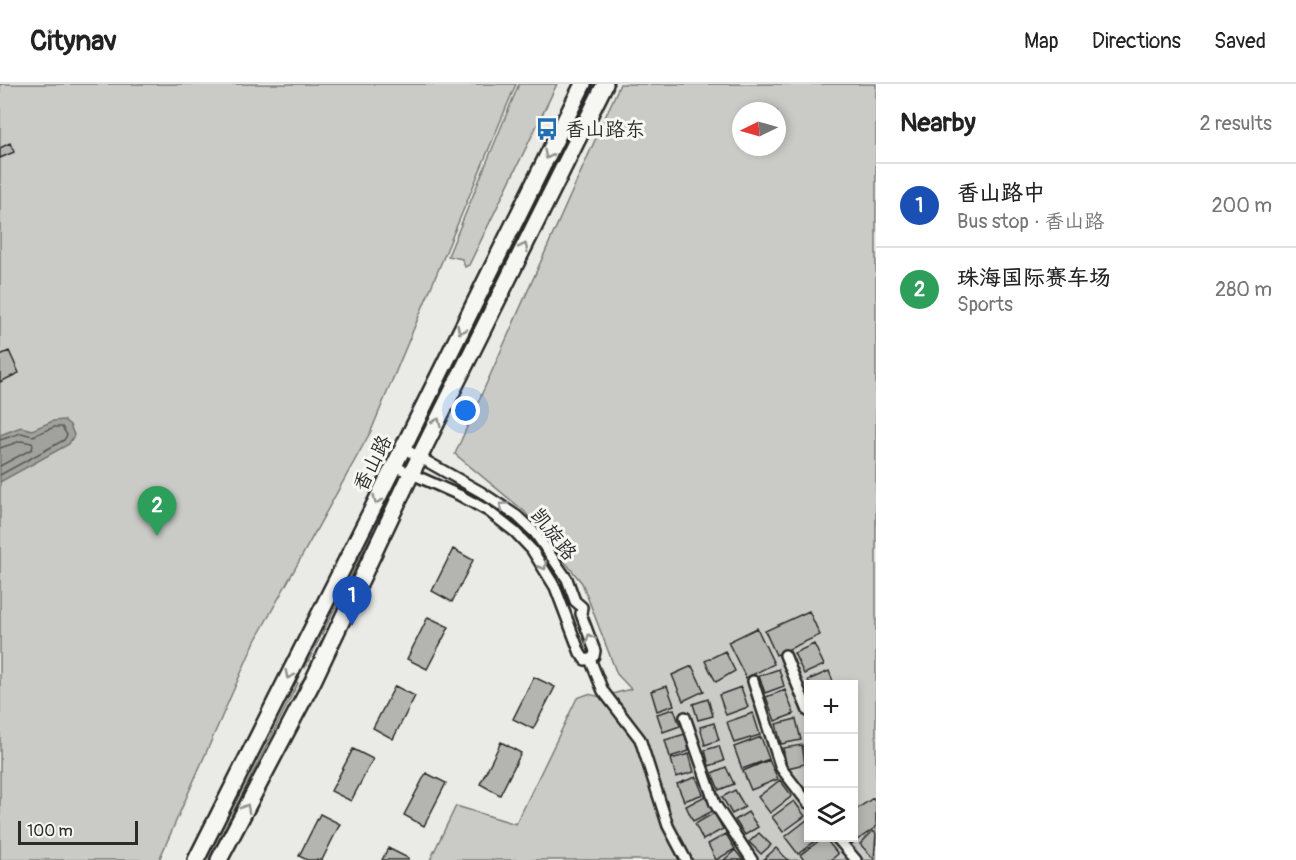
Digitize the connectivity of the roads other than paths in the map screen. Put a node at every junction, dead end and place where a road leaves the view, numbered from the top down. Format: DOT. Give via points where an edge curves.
graph roads {
  1 [pos="583,84"];
  2 [pos="605,84"];
  3 [pos="404,448"];
  4 [pos="420,458"];
  5 [pos="394,466"];
  6 [pos="411,474"];
  7 [pos="575,600"];
  8 [pos="564,606"];
  9 [pos="581,614"];
  10 [pos="568,619"];
  11 [pos="785,656"];
  12 [pos="590,659"];
  13 [pos="753,681"];
  14 [pos="804,701"];
  15 [pos="685,717"];
  16 [pos="804,798"];
  17 [pos="840,842"];
  18 [pos="850,858"];
  19 [pos="196,860"];
  20 [pos="219,860"];
  21 [pos="686,860"];
  22 [pos="753,860"];
  1 -- 3 [label="main road, 香山路, one-way"];
  4 -- 2 [label="main road, 香山路, one-way"];
  3 -- 4 [label="street, 凯旋路"];
  3 -- 5 [label="main road, 香山路"];
  4 -- 6 [label="main road, 香山路"];
  7 -- 4 [label="street, 凯旋路, one-way" via="567,579 536,533 482,492"];
  5 -- 6 [label="street, 凯旋路"];
  5 -- 19 [label="main road, 香山路, one-way"];
  6 -- 8 [label="street, 凯旋路, one-way" via="488,511 515,532 544,568"];
  20 -- 6 [label="main road, 香山路, one-way" via="312,681"];
  7 -- 8 [label="street"];
  7 -- 9 [label="street, 凯旋路" via="582,607"];
  8 -- 10 [label="street, 凯旋路"];
  9 -- 10 [label="street"];
  12 -- 9 [label="street, 凯旋路, one-way" via="596,651"];
  10 -- 12 [label="street, 凯旋路" via="580,653 585,660"];
  11 -- 14 [label="street"];
  12 -- 21 [label="street, 凯旋路" via="603,691 640,739 668,826"];
  13 -- 16 [label="street" via="781,768"];
  15 -- 22 [label="street" via="715,804"];
  17 -- 18 [label="street"];
}
